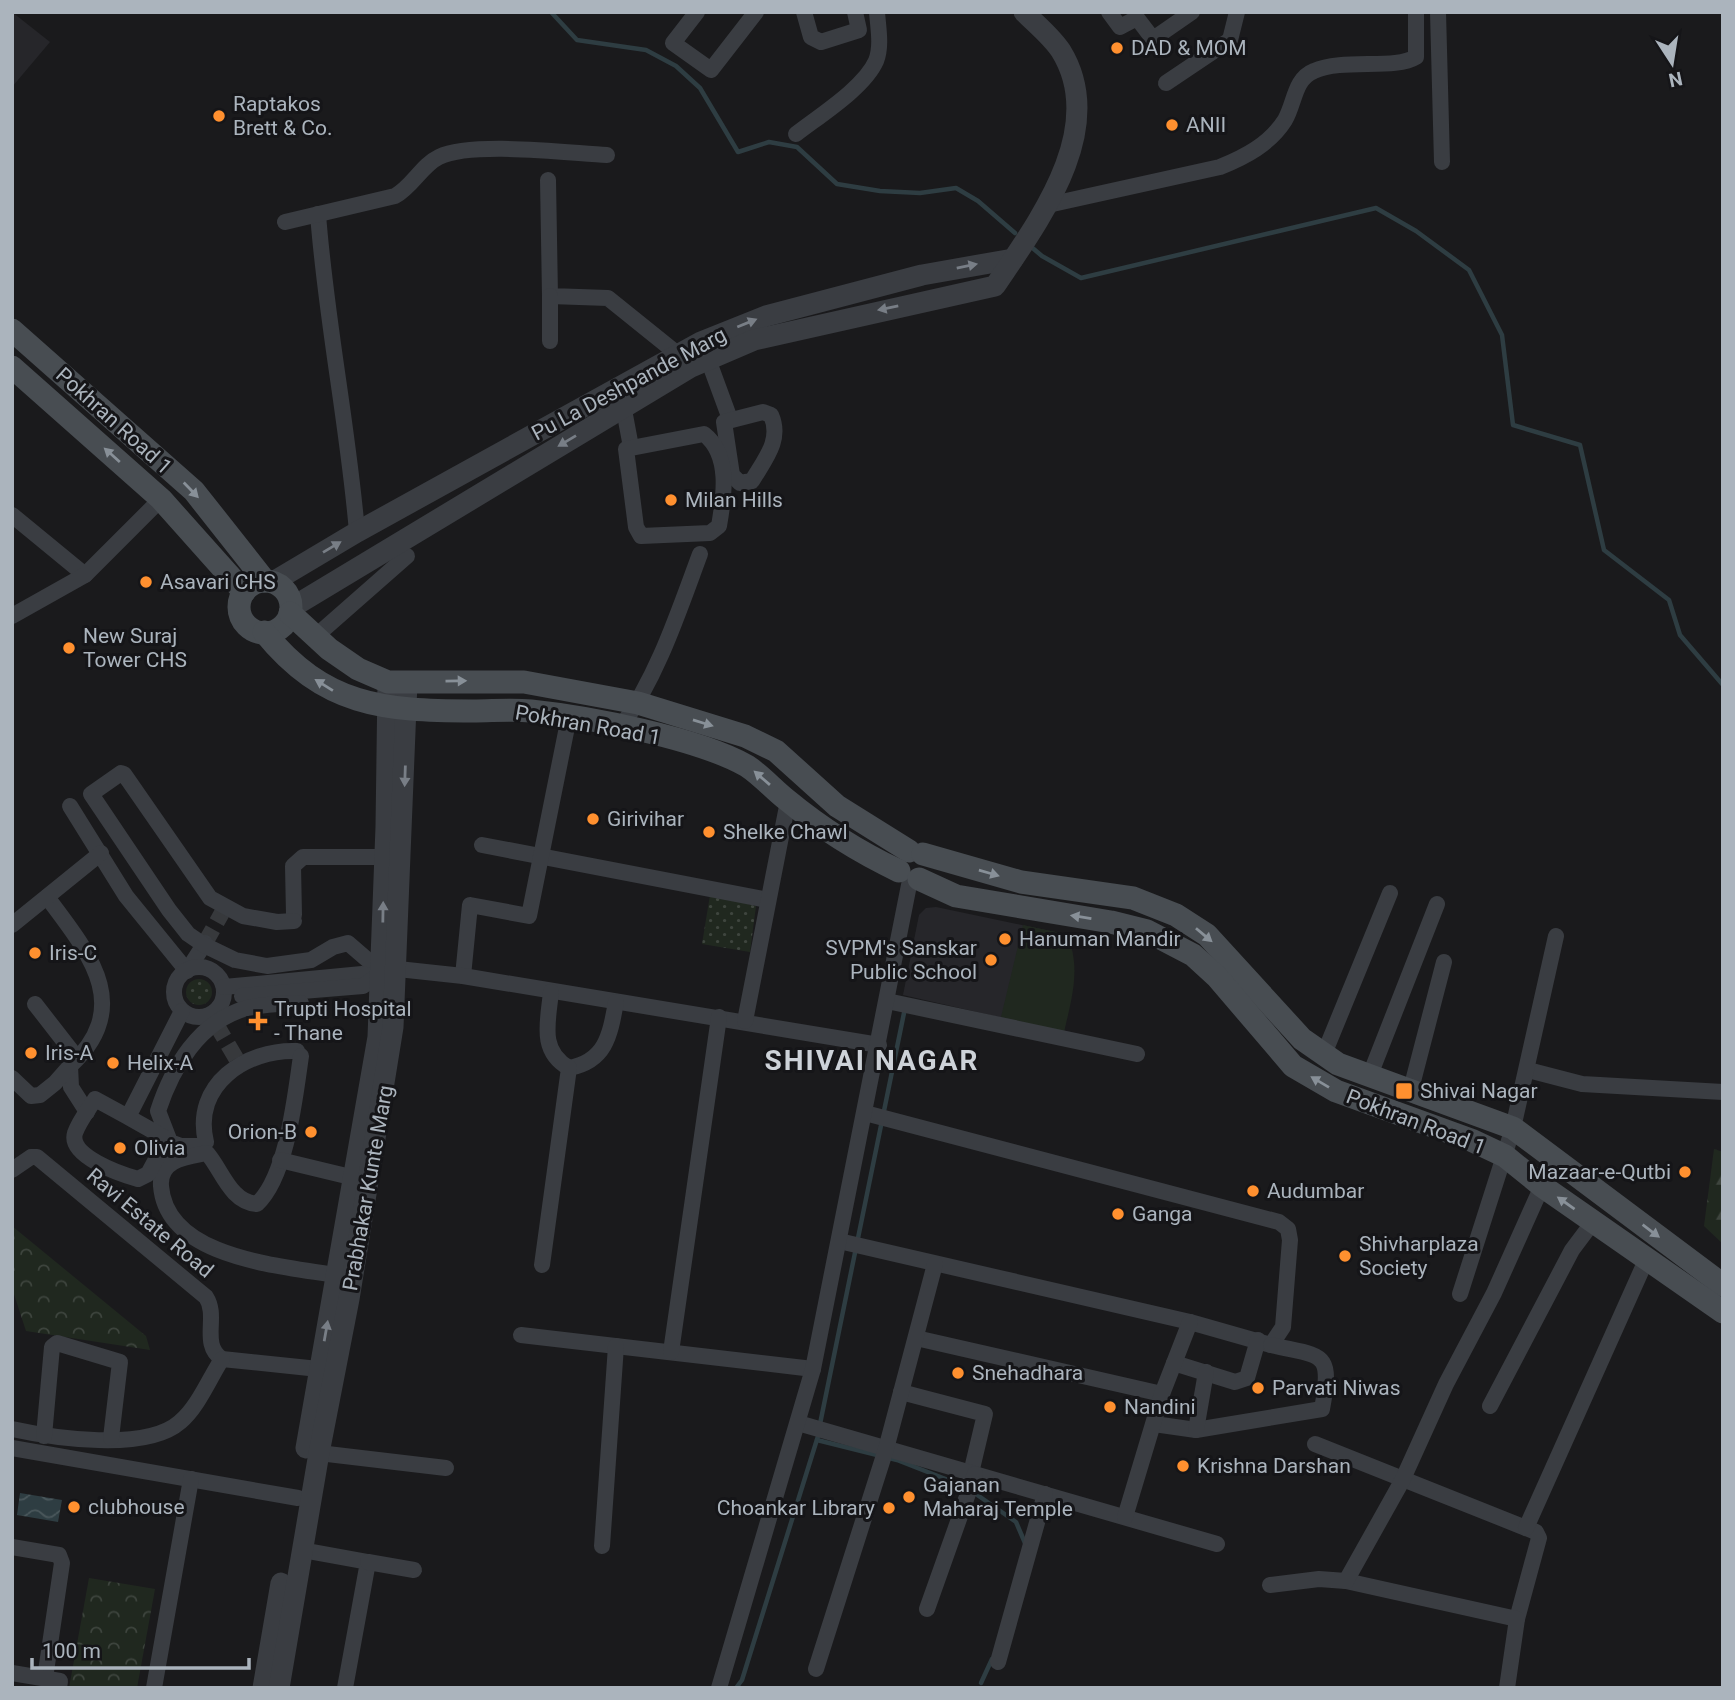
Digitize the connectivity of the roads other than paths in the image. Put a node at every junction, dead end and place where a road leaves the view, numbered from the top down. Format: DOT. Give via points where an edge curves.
graph roads {
  1 [pos="697,12"];
  2 [pos="756,12"];
  3 [pos="804,12"];
  4 [pos="855,12"];
  5 [pos="877,12"];
  6 [pos="1025,12"];
  7 [pos="1109,12"];
  8 [pos="1192,12"];
  9 [pos="1237,12"];
  10 [pos="1416,12"];
  11 [pos="1438,12"];
  12 [pos="1166,83"];
  13 [pos="796,134"];
  14 [pos="607,155"];
  15 [pos="1442,162"];
  16 [pos="548,180"];
  17 [pos="1048,205"];
  18 [pos="318,214"];
  19 [pos="285,222"];
  20 [pos="550,296"];
  21 [pos="12,330"];
  22 [pos="550,341"];
  23 [pos="695,355"];
  24 [pos="12,367"];
  25 [pos="621,397"];
  26 [pos="730,419"];
  27 [pos="631,447"];
  28 [pos="161,499"];
  29 [pos="12,514"];
  30 [pos="357,532"];
  31 [pos="700,554"];
  32 [pos="407,556"];
  33 [pos="85,575"];
  34 [pos="269,582"];
  35 [pos="243,592"];
  36 [pos="290,610"];
  37 [pos="12,616"];
  38 [pos="264,632"];
  39 [pos="316,636"];
  40 [pos="397,682"];
  41 [pos="638,703"];
  42 [pos="397,707"];
  43 [pos="569,718"];
  44 [pos="621,727"];
  45 [pos="788,801"];
  46 [pos="70,806"];
  47 [pos="482,845"];
  48 [pos="101,853"];
  49 [pos="541,856"];
  50 [pos="393,857"];
  51 [pos="912,867"];
  52 [pos="1021,882"];
  53 [pos="1390,893"];
  54 [pos="47,897"];
  55 [pos="768,900"];
  56 [pos="1437,904"];
  57 [pos="1016,906"];
  58 [pos="12,925"];
  59 [pos="1556,936"];
  60 [pos="204,944"];
  61 [pos="1444,962"];
  62 [pos="187,971"];
  63 [pos="377,975"];
  64 [pos="463,976"];
  65 [pos="224,992"];
  66 [pos="551,992"];
  67 [pos="887,1001"];
  68 [pos="616,1002"];
  69 [pos="301,1003"];
  70 [pos="35,1004"];
  71 [pos="182,1011"];
  72 [pos="719,1017"];
  73 [pos="745,1021"];
  74 [pos="879,1045"];
  75 [pos="1324,1054"];
  76 [pos="1137,1055"];
  77 [pos="73,1062"];
  78 [pos="569,1068"];
  79 [pos="1528,1070"];
  80 [pos="1370,1075"];
  81 [pos="12,1078"];
  82 [pos="1411,1089"];
  83 [pos="1723,1092"];
  84 [pos="87,1112"];
  85 [pos="865,1113"];
  86 [pos="128,1117"];
  87 [pos="1513,1128"];
  88 [pos="1505,1156"];
  89 [pos="280,1160"];
  90 [pos="12,1170"];
  91 [pos="360,1179"];
  92 [pos="1542,1186"];
  93 [pos="1592,1222"];
  94 [pos="839,1241"];
  95 [pos="1647,1258"];
  96 [pos="935,1264"];
  97 [pos="542,1265"];
  98 [pos="344,1277"];
  99 [pos="1723,1285"];
  100 [pos="1460,1294"];
  101 [pos="1723,1312"];
  102 [pos="1190,1322"];
  103 [pos="522,1335"];
  104 [pos="916,1338"];
  105 [pos="1265,1342"];
  106 [pos="616,1346"];
  107 [pos="671,1352"];
  108 [pos="222,1359"];
  109 [pos="1174,1363"];
  110 [pos="813,1369"];
  111 [pos="327,1370"];
  112 [pos="1206,1372"];
  113 [pos="901,1392"];
  114 [pos="1162,1394"];
  115 [pos="1490,1406"];
  116 [pos="797,1423"];
  117 [pos="1154,1424"];
  118 [pos="12,1429"];
  119 [pos="1195,1430"];
  120 [pos="44,1436"];
  121 [pos="111,1438"];
  122 [pos="1315,1444"];
  123 [pos="12,1448"];
  124 [pos="886,1449"];
  125 [pos="319,1453"];
  126 [pos="446,1468"];
  127 [pos="973,1474"];
  128 [pos="191,1479"];
  129 [pos="1402,1481"];
  130 [pos="1045,1494"];
  131 [pos="298,1497"];
  132 [pos="1125,1517"];
  133 [pos="1526,1528"];
  134 [pos="1217,1544"];
  135 [pos="602,1546"];
  136 [pos="12,1547"];
  137 [pos="302,1550"];
  138 [pos="368,1562"];
  139 [pos="414,1570"];
  140 [pos="1346,1581"];
  141 [pos="1270,1585"];
  142 [pos="927,1609"];
  143 [pos="1517,1619"];
  144 [pos="998,1662"];
  145 [pos="816,1668"];
  146 [pos="12,1672"];
  147 [pos="52,1683"];
  148 [pos="347,1687"];
  149 [pos="1510,1687"];
  150 [pos="154,1688"];
  151 [pos="263,1688"];
  152 [pos="279,1688"];
  153 [pos="719,1688"];
  1 -- 2 [label="street" via="673,43 711,69"];
  3 -- 4 [label="street" via="811,37 821,42 859,30"];
  5 -- 13 [label="street" via="876,61 860,83"];
  6 -- 17 [label="street, Pu La Deshpande Marg" via="1061,51 1077,91 1077,131"];
  7 -- 8 [label="street" via="1121,27 1137,18 1153,39"];
  9 -- 12 [label="street" via="1230,40"];
  10 -- 17 [label="street" via="1416,57 1336,64 1312,71 1299,83 1285,120 1269,140 1243,158"];
  11 -- 15 [label="street"];
  14 -- 18 [label="street" via="457,152 438,157 395,196"];
  16 -- 20 [label="street"];
  17 -- 23 [label="street, Pu La Deshpande Marg" via="1013,259 922,275 766,316"];
  18 -- 19 [label="street"];
  18 -- 30 [label="street" via="325,302 349,447"];
  20 -- 22 [label="street"];
  20 -- 23 [label="street" via="608,298"];
  21 -- 34 [label="main road, Pokhran Road 1, one-way" via="194,491"];
  23 -- 25 [label="street, Pu La Deshpande Marg"];
  23 -- 26 [label="street"];
  28 -- 24 [label="main road, Pokhran Road 1, one-way"];
  25 -- 27 [label="street"];
  25 -- 30 [label="street, Pu La Deshpande Marg"];
  25 -- 36 [label="street, Pu La Deshpande Marg, one-way"];
  26 -- 26 [label="street" via="723,426 732,475 740,483 752,481 774,443 775,424 771,415 763,412"];
  27 -- 27 [label="street" via="625,456 641,536 716,530 726,489 712,441 704,435"];
  28 -- 33 [label="street"];
  28 -- 35 [label="main road, Pokhran Road 1"];
  29 -- 33 [label="street"];
  34 -- 30 [label="street, Pu La Deshpande Marg, one-way"];
  31 -- 41 [label="street" via="670,636"];
  32 -- 39 [label="street"];
  33 -- 37 [label="street"];
  34 -- 35 [label="main road"];
  34 -- 36 [label="main road" via="286,592"];
  35 -- 38 [label="main road" via="241,617 253,630"];
  36 -- 38 [label="main road" via="278,629"];
  36 -- 39 [label="main road, Pokhran Road 1"];
  42 -- 38 [label="main road, Pokhran Road 1, one-way" via="348,699 284,657"];
  39 -- 40 [label="main road, Pokhran Road 1" via="358,669"];
  40 -- 41 [label="main road, Pokhran Road 1, one-way" via="524,682"];
  40 -- 42 [label="street, Prabhakar Kunte Marg"];
  41 -- 44 [label="street"];
  41 -- 51 [label="main road, Pokhran Road 1, one-way" via="745,736 776,751"];
  42 -- 43 [label="main road, Pokhran Road 1" via="529,710"];
  42 -- 50 [label="street, Prabhakar Kunte Marg"];
  43 -- 44 [label="main road, Pokhran Road 1"];
  43 -- 49 [label="street"];
  45 -- 44 [label="main road, Pokhran Road 1, one-way" via="749,767 720,753"];
  45 -- 51 [label="main road, Pokhran Road 1" via="856,850"];
  45 -- 55 [label="street"];
  46 -- 48 [label="street"];
  47 -- 49 [label="street"];
  48 -- 54 [label="street"];
  48 -- 62 [label="street" via="126,896"];
  49 -- 55 [label="street"];
  49 -- 64 [label="street" via="529,916 470,905"];
  50 -- 60 [label="street" via="296,860 294,918 277,922 224,910 210,898 121,773 91,794 169,910 188,934"];
  50 -- 63 [label="street, Prabhakar Kunte Marg"];
  51 -- 52 [label="main road, Pokhran Road 1, one-way"];
  51 -- 57 [label="main road, Pokhran Road 1" via="956,896"];
  51 -- 67 [label="street"];
  52 -- 57 [label="main road"];
  52 -- 75 [label="main road, Pokhran Road 1, one-way" via="1133,898 1176,915 1207,936 1302,1039"];
  53 -- 75 [label="street"];
  54 -- 58 [label="street"];
  54 -- 77 [label="street" via="87,950 100,984 102,1014 90,1046"];
  55 -- 73 [label="street"];
  56 -- 80 [label="street"];
  88 -- 57 [label="main road, Pokhran Road 1, one-way" via="1336,1091 1293,1066 1217,977 1193,955 1147,931"];
  59 -- 79 [label="street"];
  60 -- 62 [label="street"];
  60 -- 63 [label="street" via="235,960 267,967 311,960 348,943 370,962"];
  61 -- 82 [label="street"];
  62 -- 65 [label="street" via="209,970"];
  62 -- 71 [label="street" via="174,990"];
  63 -- 64 [label="street"];
  63 -- 65 [label="street"];
  63 -- 91 [label="street, Prabhakar Kunte Marg" via="378,1037"];
  64 -- 66 [label="street"];
  65 -- 71 [label="street" via="213,1019"];
  66 -- 68 [label="street"];
  66 -- 78 [label="street" via="546,1037 552,1055"];
  67 -- 74 [label="street"];
  67 -- 76 [label="street"];
  68 -- 72 [label="street"];
  68 -- 78 [label="street" via="604,1049 589,1062"];
  69 -- 89 [label="street" via="246,1009 204,1034 182,1057 158,1111 170,1142 203,1146 204,1110 224,1075 238,1062 278,1050 299,1053"];
  70 -- 77 [label="street"];
  71 -- 86 [label="street"];
  72 -- 73 [label="street"];
  72 -- 107 [label="street"];
  73 -- 74 [label="street"];
  74 -- 85 [label="street"];
  75 -- 80 [label="main road, Pokhran Road 1"];
  77 -- 81 [label="street" via="40,1095 31,1096"];
  77 -- 84 [label="street" via="71,1087"];
  78 -- 97 [label="street"];
  79 -- 83 [label="street" via="1582,1084"];
  79 -- 87 [label="street"];
  80 -- 82 [label="main road, Pokhran Road 1"];
  82 -- 87 [label="main road, Pokhran Road 1"];
  84 -- 86 [label="street" via="95,1099"];
  84 -- 86 [label="street" via="75,1134 75,1145 82,1154 138,1179 148,1174 167,1139"];
  85 -- 94 [label="street"];
  85 -- 105 [label="street" via="1279,1222 1288,1229 1290,1240 1283,1327"];
  87 -- 88 [label="street"];
  87 -- 99 [label="main road, Pokhran Road 1, one-way"];
  88 -- 92 [label="main road, Pokhran Road 1"];
  88 -- 100 [label="street"];
  89 -- 91 [label="street"];
  89 -- 98 [label="street" via="267,1195 257,1205 230,1187 207,1153 178,1159 167,1165 161,1177 167,1208 209,1247 244,1259"];
  90 -- 108 [label="street, Ravi Estate Road" via="37,1157 206,1297 213,1316 211,1345"];
  91 -- 98 [label="street, Prabhakar Kunte Marg"];
  93 -- 92 [label="main road, Pokhran Road 1, one-way"];
  92 -- 129 [label="street"];
  93 -- 95 [label="main road, Pokhran Road 1"];
  93 -- 115 [label="street" via="1572,1250"];
  94 -- 96 [label="street"];
  94 -- 110 [label="street"];
  95 -- 101 [label="main road, Pokhran Road 1"];
  95 -- 133 [label="street"];
  96 -- 102 [label="street"];
  96 -- 104 [label="street"];
  98 -- 111 [label="street, Prabhakar Kunte Marg"];
  102 -- 105 [label="street"];
  102 -- 109 [label="street"];
  103 -- 106 [label="street"];
  104 -- 113 [label="street"];
  104 -- 114 [label="street"];
  105 -- 112 [label="street" via="1247,1378 1235,1382"];
  105 -- 119 [label="street" via="1320,1356 1328,1380 1322,1409"];
  106 -- 107 [label="street"];
  106 -- 135 [label="street"];
  107 -- 110 [label="street"];
  108 -- 111 [label="street"];
  108 -- 121 [label="street" via="175,1426 143,1438"];
  109 -- 112 [label="street"];
  109 -- 114 [label="street"];
  110 -- 116 [label="street"];
  111 -- 125 [label="street, Prabhakar Kunte Marg"];
  111 -- 131 [label="street, Prabhakar Kunte Marg"];
  112 -- 119 [label="street"];
  113 -- 124 [label="street"];
  113 -- 127 [label="street" via="985,1414"];
  114 -- 117 [label="street"];
  116 -- 124 [label="street"];
  116 -- 153 [label="street"];
  117 -- 119 [label="street"];
  117 -- 132 [label="street"];
  118 -- 120 [label="street"];
  120 -- 121 [label="street"];
  120 -- 121 [label="street" via="52,1347 57,1343 120,1362"];
  122 -- 129 [label="street"];
  123 -- 128 [label="street"];
  124 -- 127 [label="street"];
  124 -- 145 [label="street"];
  125 -- 126 [label="street"];
  125 -- 137 [label="street, Prabhakar Kunte Marg"];
  127 -- 130 [label="street"];
  127 -- 142 [label="street"];
  128 -- 131 [label="street"];
  128 -- 150 [label="street"];
  129 -- 133 [label="street"];
  129 -- 140 [label="street"];
  130 -- 132 [label="street"];
  130 -- 144 [label="street"];
  131 -- 151 [label="street, Prabhakar Kunte Marg"];
  132 -- 134 [label="street"];
  133 -- 143 [label="street" via="1539,1538"];
  136 -- 147 [label="street" via="59,1555 62,1563"];
  137 -- 138 [label="street"];
  137 -- 152 [label="street, Prabhakar Kunte Marg"];
  138 -- 139 [label="street"];
  138 -- 148 [label="street"];
  140 -- 141 [label="street"];
  140 -- 143 [label="street"];
  143 -- 149 [label="street"];
  146 -- 147 [label="street"];
}
